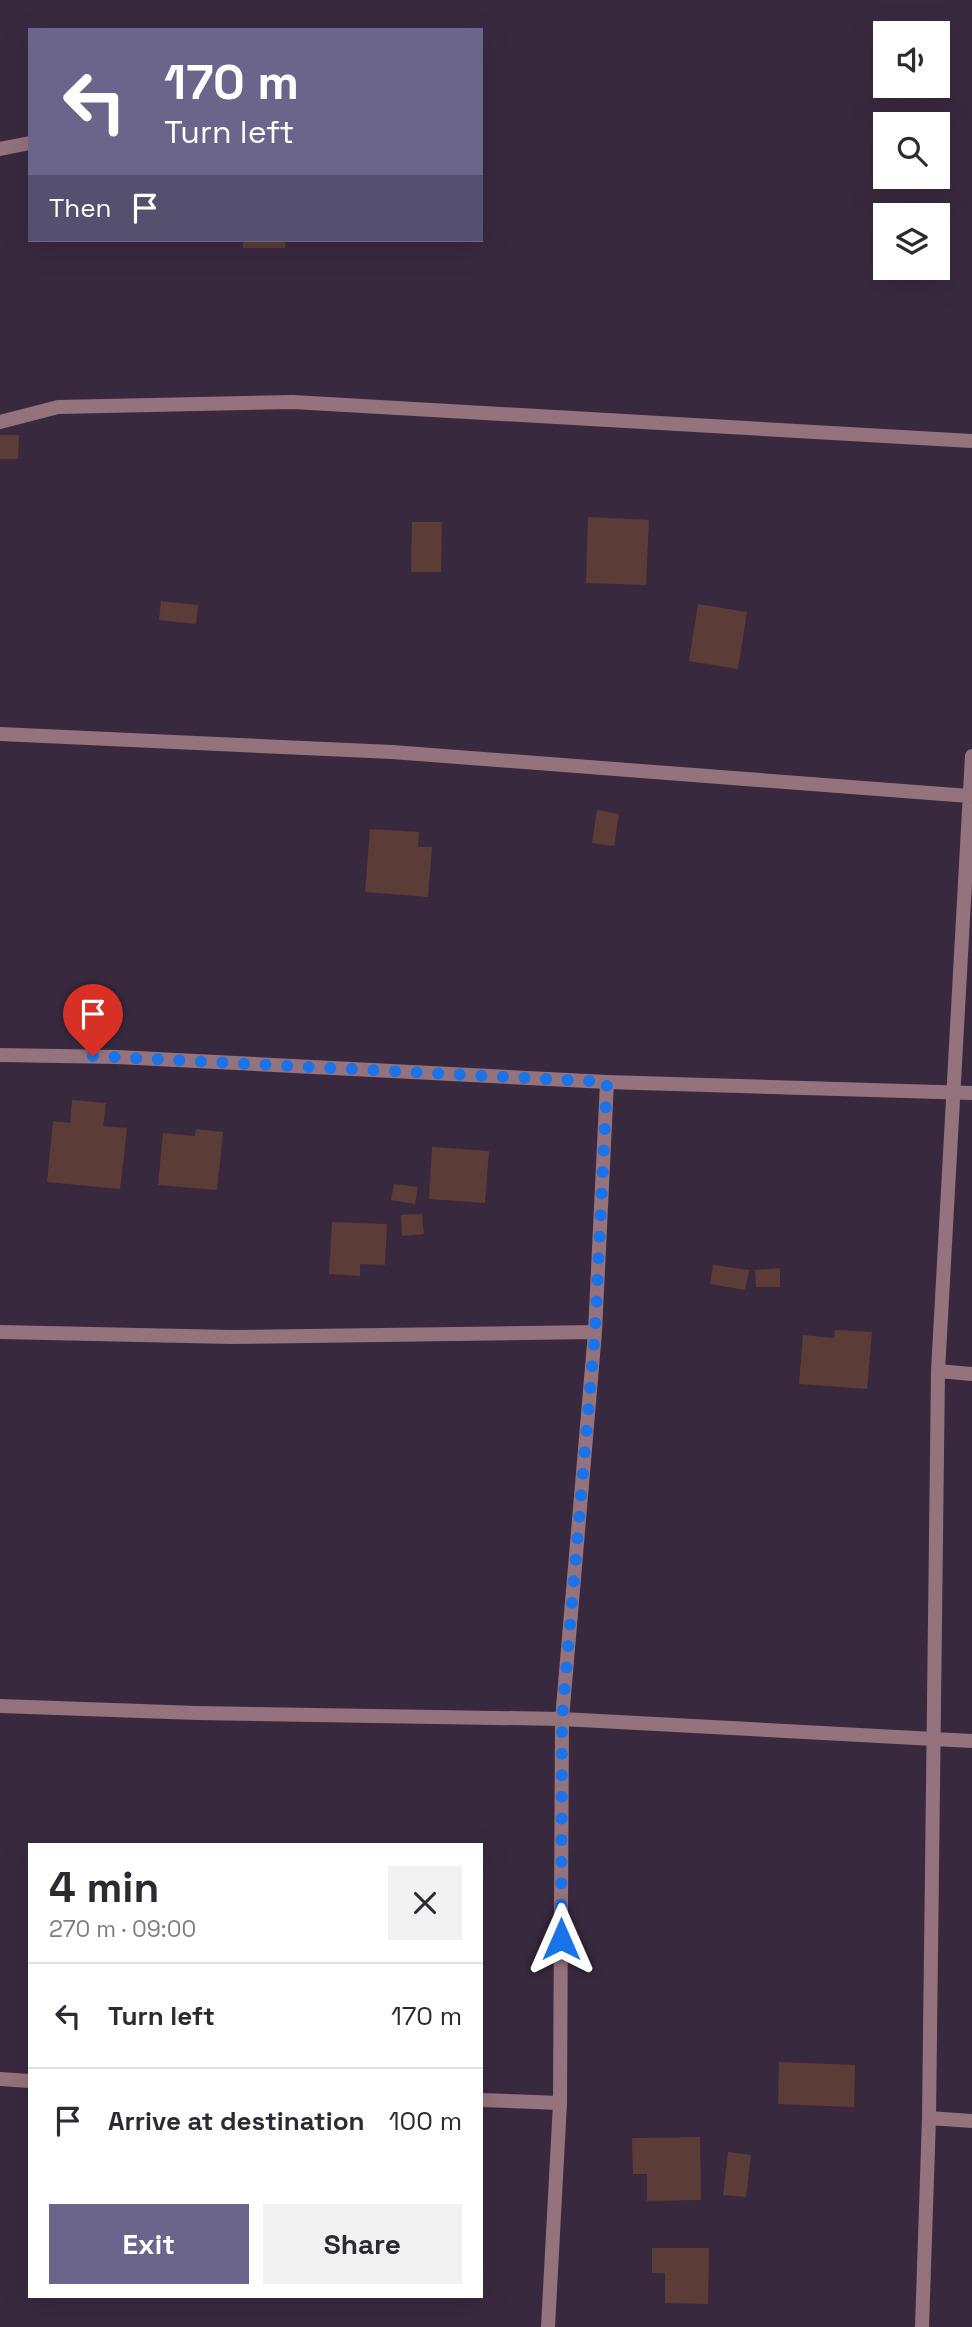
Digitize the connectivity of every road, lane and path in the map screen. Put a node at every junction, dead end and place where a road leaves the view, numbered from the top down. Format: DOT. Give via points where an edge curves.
graph roads {
  1 [pos="28,143"];
  2 [pos="0,149"];
  3 [pos="0,422"];
  4 [pos="972,442"];
  5 [pos="0,734"];
  6 [pos="972,756"];
  7 [pos="969,796"];
  8 [pos="0,1055"];
  9 [pos="607,1082"];
  10 [pos="953,1093"];
  11 [pos="972,1093"];
  12 [pos="0,1332"];
  13 [pos="595,1332"];
  14 [pos="938,1371"];
  15 [pos="972,1374"];
  16 [pos="0,1706"];
  17 [pos="562,1719"];
  18 [pos="933,1739"];
  19 [pos="972,1741"];
  20 [pos="0,2080"];
  21 [pos="28,2081"];
  22 [pos="483,2100"];
  23 [pos="561,2104"];
  24 [pos="929,2119"];
  25 [pos="972,2121"];
  26 [pos="548,2327"];
  27 [pos="922,2327"];
  1 -- 2 [label="street"];
  3 -- 4 [label="street" via="58,407 293,402"];
  5 -- 7 [label="street" via="392,752"];
  6 -- 7 [label="street"];
  7 -- 10 [label="street"];
  8 -- 9 [label="street"];
  9 -- 10 [label="street"];
  9 -- 13 [label="street"];
  10 -- 11 [label="street"];
  10 -- 14 [label="street"];
  12 -- 13 [label="street" via="232,1337"];
  13 -- 17 [label="street"];
  14 -- 15 [label="street"];
  14 -- 18 [label="street"];
  16 -- 17 [label="street"];
  17 -- 18 [label="street"];
  17 -- 23 [label="street"];
  18 -- 19 [label="street"];
  18 -- 24 [label="street"];
  20 -- 21 [label="street"];
  22 -- 23 [label="street"];
  23 -- 26 [label="street"];
  24 -- 25 [label="street"];
  24 -- 27 [label="street"];
}
